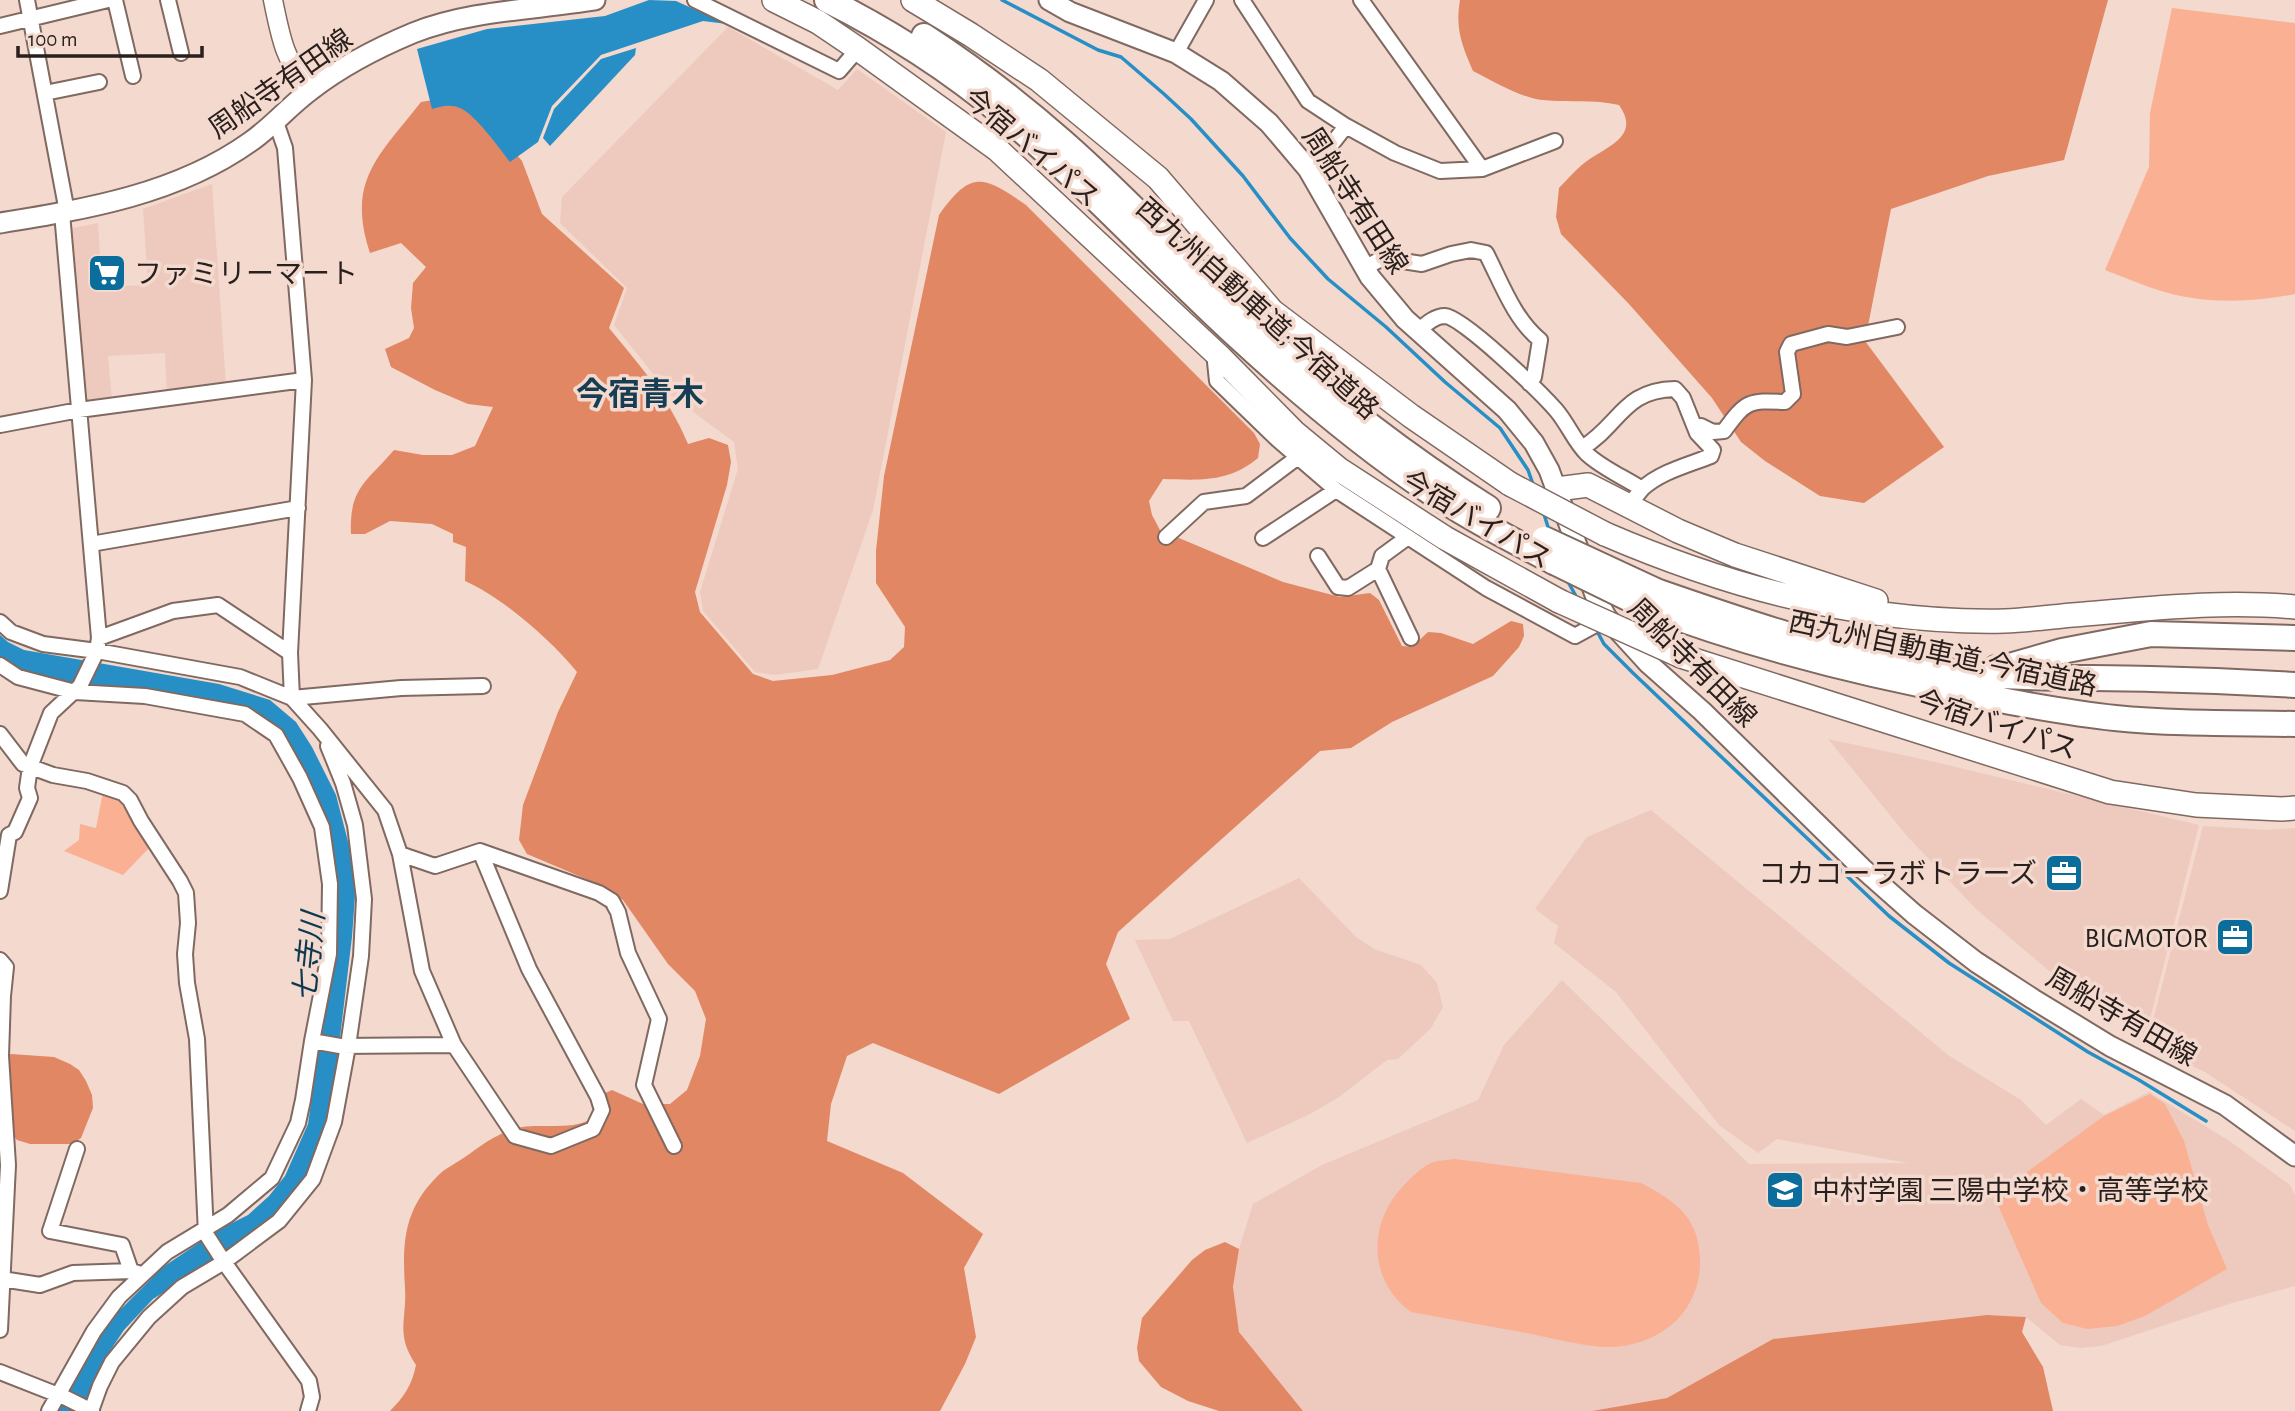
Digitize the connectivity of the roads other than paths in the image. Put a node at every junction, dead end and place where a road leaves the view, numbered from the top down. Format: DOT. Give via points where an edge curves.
graph roads {
  1 [pos="27,0"];
  2 [pos="108,0"];
  3 [pos="115,0"];
  4 [pos="168,0"];
  5 [pos="272,0"];
  6 [pos="595,0"];
  7 [pos="695,0"];
  8 [pos="774,0"];
  9 [pos="827,0"];
  10 [pos="863,0"];
  11 [pos="913,0"];
  12 [pos="1049,0"];
  13 [pos="1206,0"];
  14 [pos="1242,0"];
  15 [pos="1361,0"];
  16 [pos="31,18"];
  17 [pos="0,26"];
  18 [pos="858,49"];
  19 [pos="181,52"];
  20 [pos="1176,53"];
  21 [pos="133,76"];
  22 [pos="99,82"];
  23 [pos="309,91"];
  24 [pos="45,93"];
  25 [pos="276,122"];
  26 [pos="1346,126"];
  27 [pos="1555,141"];
  28 [pos="1308,169"];
  29 [pos="1482,169"];
  30 [pos="64,212"];
  31 [pos="0,223"];
  32 [pos="1364,268"];
  33 [pos="1897,327"];
  34 [pos="1417,332"];
  35 [pos="1221,358"];
  36 [pos="304,380"];
  37 [pos="1529,383"];
  38 [pos="79,410"];
  39 [pos="0,425"];
  40 [pos="1695,428"];
  41 [pos="1582,448"];
  42 [pos="1298,457"];
  43 [pos="1557,489"];
  44 [pos="1336,490"];
  45 [pos="1635,497"];
  46 [pos="298,508"];
  47 [pos="1166,537"];
  48 [pos="1408,537"];
  49 [pos="1263,538"];
  50 [pos="91,544"];
  51 [pos="1318,556"];
  52 [pos="1377,569"];
  53 [pos="2171,607"];
  54 [pos="2295,607"];
  55 [pos="1717,612"];
  56 [pos="1607,618"];
  57 [pos="0,622"];
  58 [pos="1833,632"];
  59 [pos="1410,638"];
  60 [pos="2295,638"];
  61 [pos="96,648"];
  62 [pos="2062,651"];
  63 [pos="2024,652"];
  64 [pos="290,653"];
  65 [pos="0,665"];
  66 [pos="1952,681"];
  67 [pos="2295,685"];
  68 [pos="483,686"];
  69 [pos="78,689"];
  70 [pos="292,698"];
  71 [pos="2295,724"];
  72 [pos="320,729"];
  73 [pos="0,734"];
  74 [pos="30,767"];
  75 [pos="2295,808"];
  76 [pos="4,833"];
  77 [pos="481,851"];
  78 [pos="400,854"];
  79 [pos="0,891"];
  80 [pos="0,960"];
  81 [pos="1,996"];
  82 [pos="314,1041"];
  83 [pos="454,1045"];
  84 [pos="344,1046"];
  85 [pos="1,1056"];
  86 [pos="674,1146"];
  87 [pos="77,1149"];
  88 [pos="2295,1156"];
  89 [pos="3,1197"];
  90 [pos="206,1230"];
  91 [pos="222,1260"];
  92 [pos="136,1273"];
  93 [pos="2,1279"];
  94 [pos="0,1330"];
  95 [pos="0,1372"];
  96 [pos="62,1396"];
  97 [pos="89,1410"];
  98 [pos="49,1411"];
  99 [pos="308,1411"];
  1 -- 16 [label="street"];
  2 -- 16 [label="street"];
  3 -- 21 [label="street"];
  4 -- 19 [label="street"];
  5 -- 23 [label="street" via="284,50"];
  6 -- 23 [label="main road, 周船寺有田線" via="457,19 369,53"];
  7 -- 18 [label="street" via="839,71"];
  8 -- 18 [label="highway, 今宿バイパス"];
  9 -- 66 [label="highway, 西九州自動車道;今宿道路, bridge" via="913,47 1004,115 1293,387 1359,441 1476,520 1642,605 1709,631 1875,676"];
  10 -- 55 [label="highway, 西九州自動車道;今宿道路, bridge" via="966,63 1017,103 1305,373 1440,477 1544,538 1656,591"];
  11 -- 53 [label="highway, 今宿バイパス, bridge" via="1039,80 1158,178 1272,311 1510,484 1605,534 1725,579 1870,612 2006,621"];
  12 -- 20 [label="main road, 周船寺有田線"];
  13 -- 20 [label="street"];
  14 -- 26 [label="street" via="1308,101"];
  15 -- 29 [label="street"];
  16 -- 17 [label="street"];
  16 -- 24 [label="street"];
  18 -- 35 [label="highway, 今宿バイパス" via="998,150"];
  20 -- 28 [label="main road, 周船寺有田線" via="1244,100"];
  22 -- 24 [label="street"];
  23 -- 25 [label="main road, 周船寺有田線"];
  24 -- 30 [label="street"];
  25 -- 30 [label="main road, 周船寺有田線" via="191,175 119,201"];
  25 -- 36 [label="street" via="285,148"];
  26 -- 28 [label="street"];
  26 -- 29 [label="street" via="1440,171"];
  27 -- 29 [label="street"];
  28 -- 32 [label="main road, 周船寺有田線"];
  30 -- 31 [label="main road, 周船寺有田線"];
  30 -- 38 [label="street"];
  32 -- 34 [label="main road, 周船寺有田線"];
  32 -- 37 [label="street" via="1383,258 1422,264 1471,250 1486,253 1518,314 1541,340"];
  33 -- 40 [label="street" via="1847,337 1828,334 1791,344 1787,352 1793,394 1785,402 1755,401 1741,409 1724,432"];
  34 -- 37 [label="street" via="1445,316 1481,339"];
  34 -- 43 [label="main road, 周船寺有田線" via="1507,410 1534,443"];
  35 -- 42 [label="street" via="1215,362 1217,381"];
  35 -- 75 [label="highway, 今宿バイパス, bridge" via="1294,432 1340,470 1445,538 1559,601 1681,656 2110,792 2196,805"];
  36 -- 38 [label="street"];
  36 -- 46 [label="street"];
  37 -- 41 [label="street" via="1557,411"];
  38 -- 39 [label="street"];
  38 -- 50 [label="street"];
  40 -- 41 [label="street" via="1675,389 1655,389 1634,400"];
  40 -- 45 [label="street" via="1713,450 1711,456 1670,471"];
  41 -- 45 [label="street"];
  42 -- 44 [label="street"];
  42 -- 47 [label="street" via="1246,496 1203,502"];
  43 -- 45 [label="highway" via="1588,485"];
  43 -- 56 [label="main road, 周船寺有田線"];
  44 -- 48 [label="street"];
  44 -- 49 [label="street"];
  45 -- 53 [label="highway" via="1678,531 1735,555 1877,601 1967,612"];
  46 -- 50 [label="street"];
  46 -- 64 [label="street"];
  48 -- 52 [label="street" via="1382,555"];
  48 -- 56 [label="street" via="1486,589 1575,636"];
  50 -- 61 [label="street"];
  51 -- 52 [label="street" via="1338,587 1348,588"];
  52 -- 59 [label="street"];
  53 -- 54 [label="highway, 今宿バイパス"];
  55 -- 58 [label="highway"];
  55 -- 66 [label="highway, 西九州自動車道;今宿道路" via="1908,664"];
  56 -- 88 [label="main road, 周船寺有田線" via="1649,664 1914,914 2033,999 2110,1046 2225,1105"];
  57 -- 61 [label="street" via="11,632 43,644"];
  60 -- 62 [label="highway" via="2151,634"];
  61 -- 64 [label="street" via="173,611 218,606"];
  61 -- 69 [label="street"];
  61 -- 70 [label="street" via="240,677"];
  62 -- 63 [label="highway"];
  62 -- 66 [label="highway"];
  64 -- 70 [label="street"];
  65 -- 69 [label="street" via="18,677"];
  66 -- 67 [label="highway, 西九州自動車道;今宿道路" via="1994,676"];
  66 -- 71 [label="highway, 西九州自動車道;今宿道路" via="2068,712"];
  68 -- 70 [label="street"];
  69 -- 74 [label="street" via="51,713"];
  69 -- 82 [label="street" via="244,714 275,735 322,827 330,884 329,954"];
  70 -- 72 [label="street"];
  72 -- 78 [label="street" via="385,810"];
  72 -- 84 [label="street" via="355,825 364,900 361,956"];
  73 -- 74 [label="street"];
  74 -- 76 [label="street" via="26,788 30,798 15,832"];
  74 -- 90 [label="street" via="123,793 186,893 185,954 197,1039"];
  76 -- 79 [label="street"];
  77 -- 78 [label="street" via="435,866"];
  77 -- 83 [label="street" via="529,969 598,1097 602,1110 593,1129 551,1146 515,1136"];
  77 -- 86 [label="street" via="612,901 628,953 659,1019 644,1085"];
  78 -- 83 [label="street" via="422,971"];
  80 -- 81 [label="street" via="6,967"];
  81 -- 85 [label="street"];
  82 -- 84 [label="street"];
  82 -- 90 [label="street" via="298,1124 272,1178"];
  83 -- 84 [label="street"];
  84 -- 91 [label="street" via="334,1122 313,1179 279,1221"];
  85 -- 89 [label="street" via="8,1165"];
  87 -- 92 [label="street" via="50,1231 122,1245"];
  89 -- 93 [label="street"];
  90 -- 91 [label="street"];
  90 -- 92 [label="street"];
  91 -- 97 [label="street" via="149,1317 112,1362"];
  91 -- 99 [label="street" via="309,1381 312,1397"];
  92 -- 93 [label="street" via="73,1273 40,1284"];
  92 -- 96 [label="street" via="94,1331"];
  93 -- 94 [label="street"];
  95 -- 96 [label="street"];
  96 -- 97 [label="street"];
  96 -- 98 [label="street"];
}
